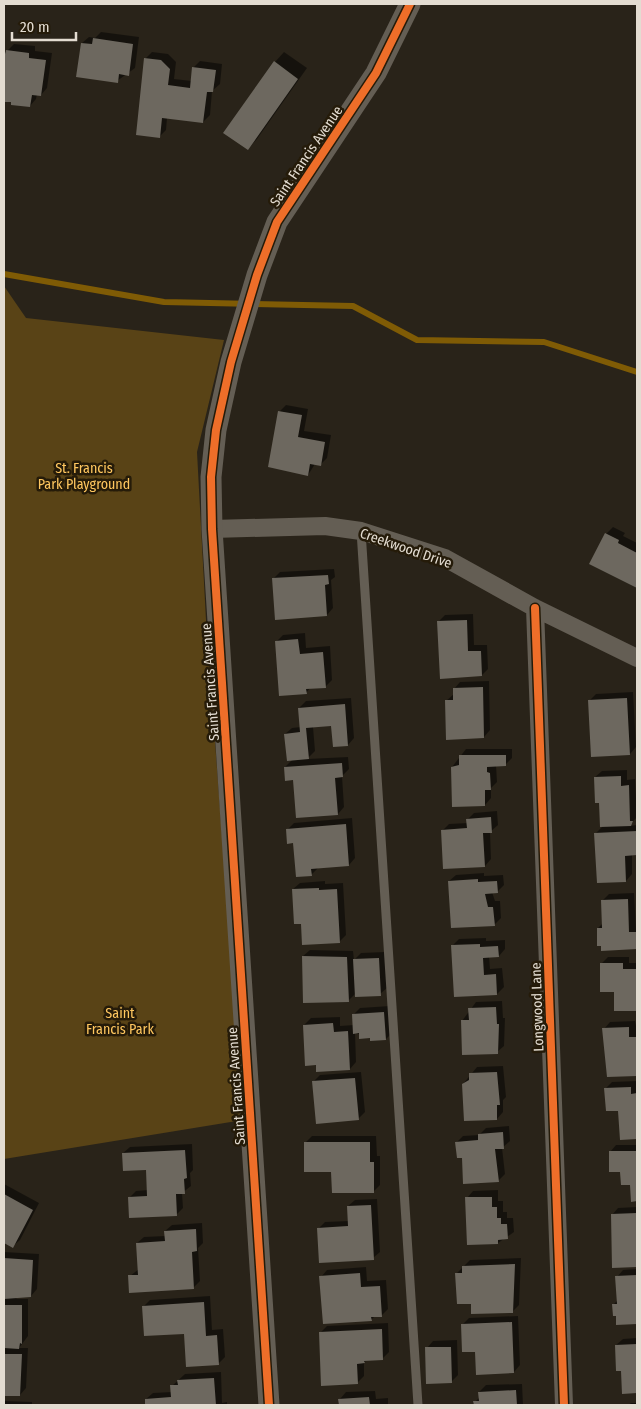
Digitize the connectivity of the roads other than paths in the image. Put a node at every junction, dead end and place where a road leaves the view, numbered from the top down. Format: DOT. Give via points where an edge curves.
graph roads {
  1 [pos="410,4"];
  2 [pos="212,529"];
  3 [pos="361,531"];
  4 [pos="535,608"];
  5 [pos="637,658"];
  6 [pos="269,1405"];
  7 [pos="418,1405"];
  8 [pos="564,1405"];
  1 -- 2 [label="street, Saint Francis Avenue" via="376,73 278,222 257,275 231,362 216,430 211,477"];
  2 -- 3 [label="street, Creekwood Drive" via="325,526"];
  2 -- 6 [label="street, Saint Francis Avenue"];
  3 -- 4 [label="street, Creekwood Drive" via="445,558"];
  3 -- 7 [label="lane"];
  4 -- 5 [label="street, Creekwood Drive"];
  4 -- 8 [label="street, Longwood Lane"];
}
